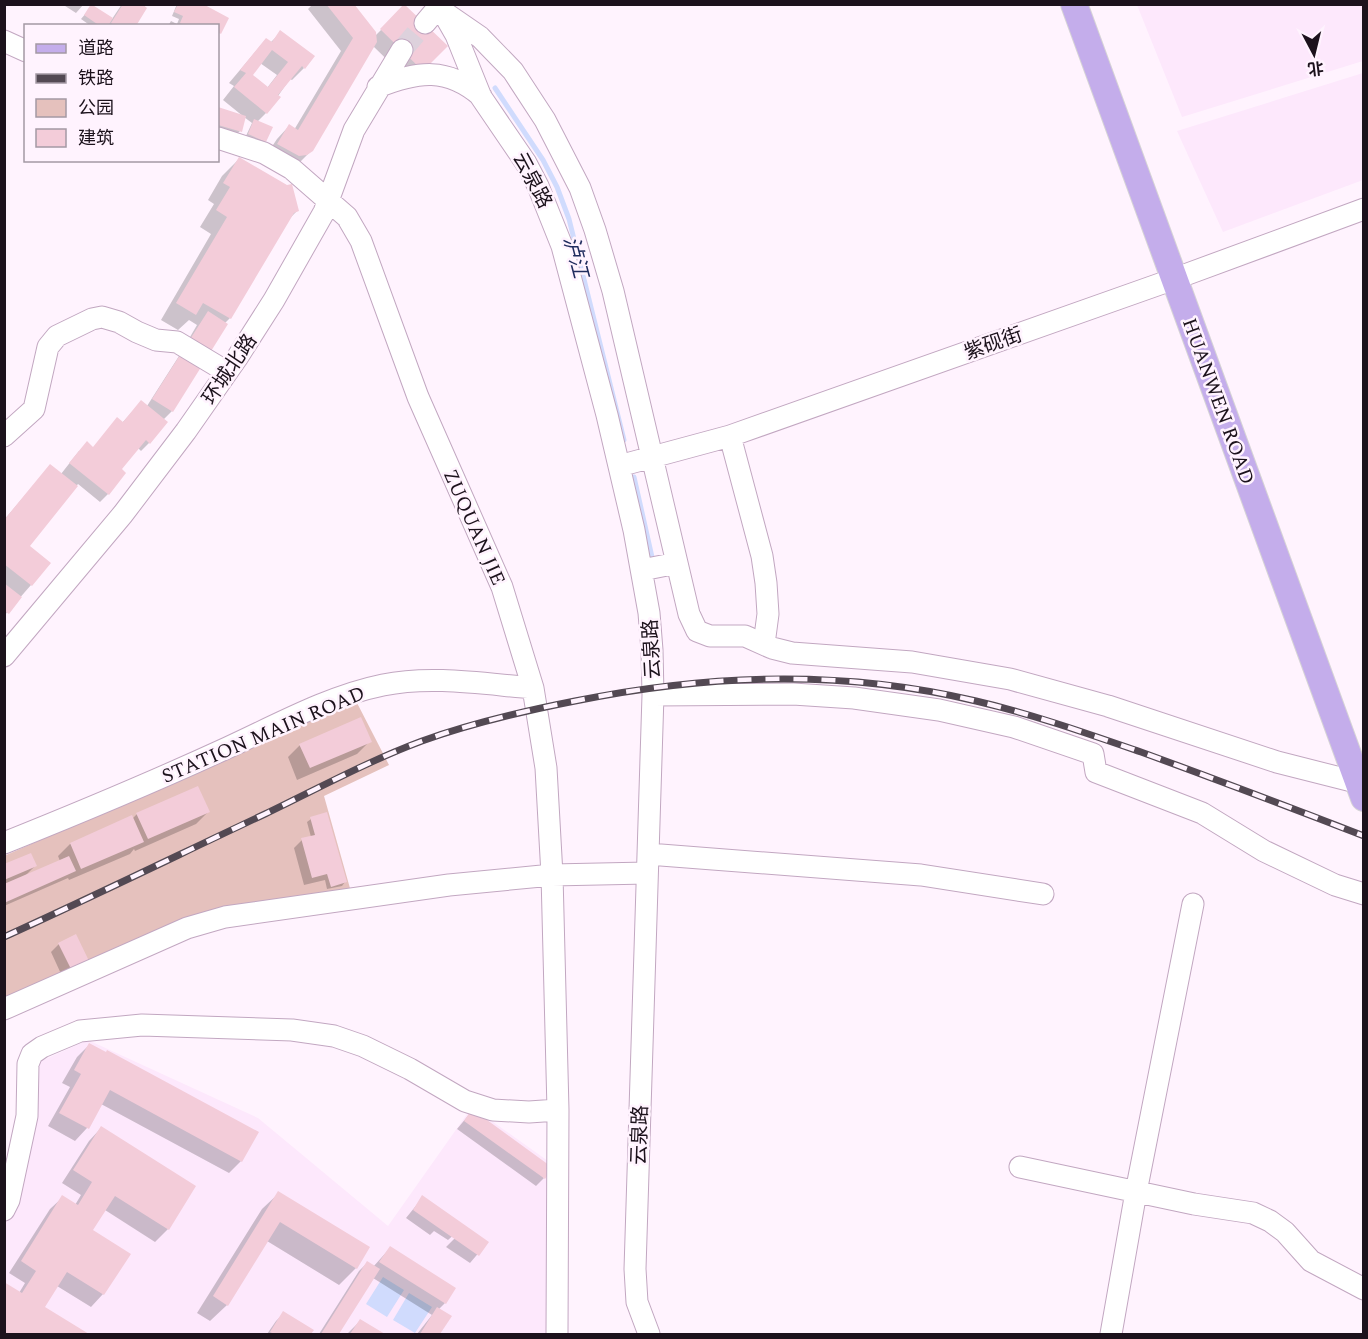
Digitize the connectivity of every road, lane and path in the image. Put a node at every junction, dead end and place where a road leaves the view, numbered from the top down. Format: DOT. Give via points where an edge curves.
graph roads {
  1 [pos="1074,4"];
  2 [pos="435,10"];
  3 [pos="4,41"];
  4 [pos="24,50"];
  5 [pos="402,50"];
  6 [pos="378,87"];
  7 [pos="481,97"];
  8 [pos="219,138"];
  9 [pos="329,201"];
  10 [pos="1364,209"];
  11 [pos="1174,279"];
  12 [pos="227,372"];
  13 [pos="4,436"];
  14 [pos="730,436"];
  15 [pos="653,457"];
  16 [pos="619,466"];
  17 [pos="677,563"];
  18 [pos="642,570"];
  19 [pos="764,644"];
  20 [pos="4,656"];
  21 [pos="533,688"];
  22 [pos="653,695"];
  23 [pos="1361,788"];
  24 [pos="4,843"];
  25 [pos="647,864"];
  26 [pos="552,875"];
  27 [pos="1043,894"];
  28 [pos="1364,894"];
  29 [pos="1193,904"];
  30 [pos="4,1009"];
  31 [pos="558,1110"];
  32 [pos="1020,1167"];
  33 [pos="1136,1192"];
  34 [pos="4,1210"];
  35 [pos="1364,1289"];
  36 [pos="557,1335"];
  37 [pos="649,1335"];
  38 [pos="1111,1335"];
  1 -- 11 [label="main road, HUANWEN ROAD"];
  2 -- 7 [label="street, 云泉路" via="456,35"];
  2 -- 15 [label="street" via="480,37 513,71 567,159 613,291"];
  3 -- 4 [label="street"];
  5 -- 6 [label="street, 环城北路"];
  6 -- 7 [label="street" via="410,76 436,74 459,81"];
  6 -- 9 [label="street, 环城北路" via="354,130"];
  7 -- 16 [label="street, 云泉路" via="526,163 549,210 575,289"];
  8 -- 9 [label="street, ZUQUAN JIE" via="277,160"];
  9 -- 12 [label="street, 环城北路" via="274,300"];
  9 -- 21 [label="street, ZUQUAN JIE" via="347,217 361,241 418,397 502,587"];
  10 -- 11 [label="street, 紫砚街"];
  11 -- 14 [label="street, 紫砚街"];
  11 -- 23 [label="main road, HUANWEN ROAD"];
  12 -- 13 [label="street" via="177,342 156,340 102,317 92,319 57,336 48,347 34,409"];
  12 -- 20 [label="street, 环城北路" via="123,514"];
  14 -- 15 [label="street, 紫砚街"];
  14 -- 19 [label="street" via="765,574 768,614"];
  15 -- 16 [label="street, 紫砚街"];
  15 -- 17 [label="street"];
  16 -- 18 [label="street, 云泉路"];
  17 -- 18 [label="street"];
  17 -- 19 [label="street" via="697,631 710,636 745,636"];
  18 -- 22 [label="street, 云泉路"];
  19 -- 23 [label="street" via="792,653 912,662 1010,679 1108,706"];
  21 -- 24 [label="street, STATION MAIN ROAD" via="425,681 367,689"];
  21 -- 26 [label="street, ZUQUAN JIE" via="546,768"];
  22 -- 25 [label="street, 云泉路"];
  22 -- 28 [label="street" via="793,694 854,698 939,710 1014,727 1093,754 1096,772 1202,813 1264,851 1335,885"];
  25 -- 26 [label="street"];
  25 -- 27 [label="street" via="921,875"];
  25 -- 37 [label="street, 云泉路" via="635,1269 638,1302"];
  26 -- 30 [label="street" via="449,885 225,917 187,928"];
  26 -- 31 [label="street, ZUQUAN JIE"];
  29 -- 33 [label="street"];
  31 -- 34 [label="street" via="493,1110 465,1101 410,1068 334,1036 292,1030 142,1025 80,1031 32,1054 28,1064 27,1116"];
  31 -- 36 [label="street, ZUQUAN JIE"];
  32 -- 33 [label="street"];
  33 -- 35 [label="street" via="1253,1213 1285,1232 1311,1261"];
  33 -- 38 [label="street"];
}
